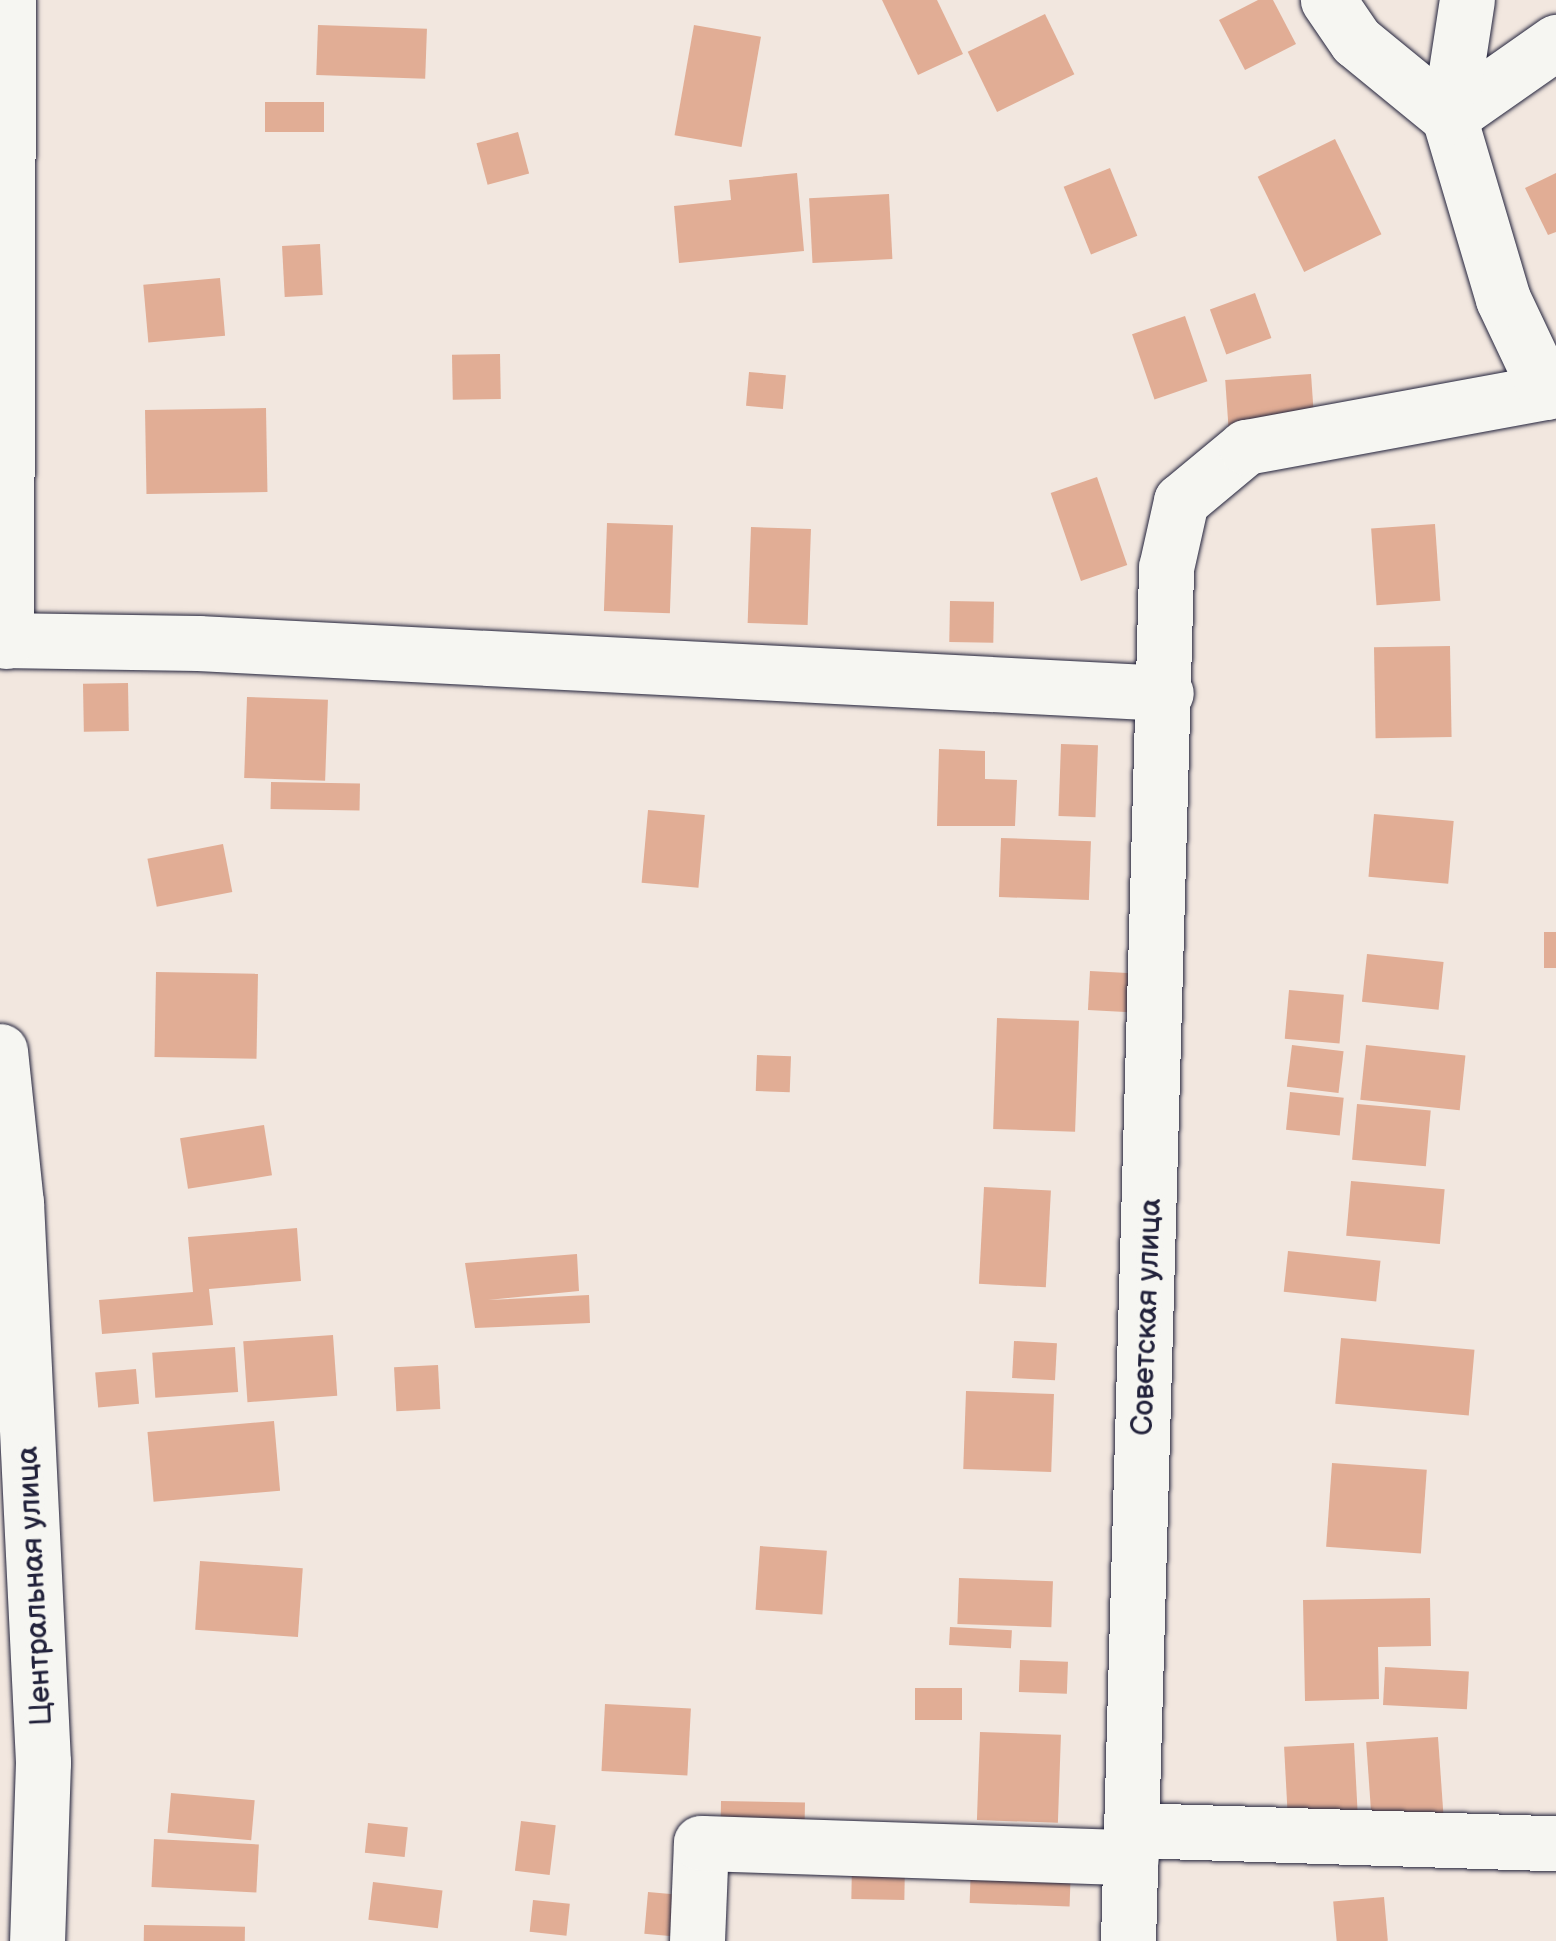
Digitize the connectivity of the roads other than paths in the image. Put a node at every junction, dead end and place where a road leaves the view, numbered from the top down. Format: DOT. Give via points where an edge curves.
graph roads {
  1 [pos="8,0"];
  2 [pos="1328,0"];
  3 [pos="1467,0"];
  4 [pos="1556,42"];
  5 [pos="1449,117"];
  6 [pos="1551,395"];
  7 [pos="3,640"];
  8 [pos="1166,693"];
  9 [pos="0,1052"];
  10 [pos="1556,1843"];
  11 [pos="1132,1844"];
  12 [pos="38,1941"];
  13 [pos="697,1941"];
  14 [pos="1128,1941"];
  1 -- 7 [label="street"];
  2 -- 5 [label="street" via="1356,41"];
  3 -- 5 [label="street"];
  4 -- 5 [label="street"];
  5 -- 6 [label="street" via="1503,299"];
  6 -- 8 [label="street" via="1246,447 1181,501 1166,568"];
  7 -- 8 [label="street" via="198,643"];
  8 -- 11 [label="street, Советская улица"];
  9 -- 12 [label="street, Центральная улица" via="16,1202 43,1762"];
  10 -- 11 [label="street"];
  11 -- 13 [label="street" via="701,1843"];
  11 -- 14 [label="street, Советская улица"];
}
